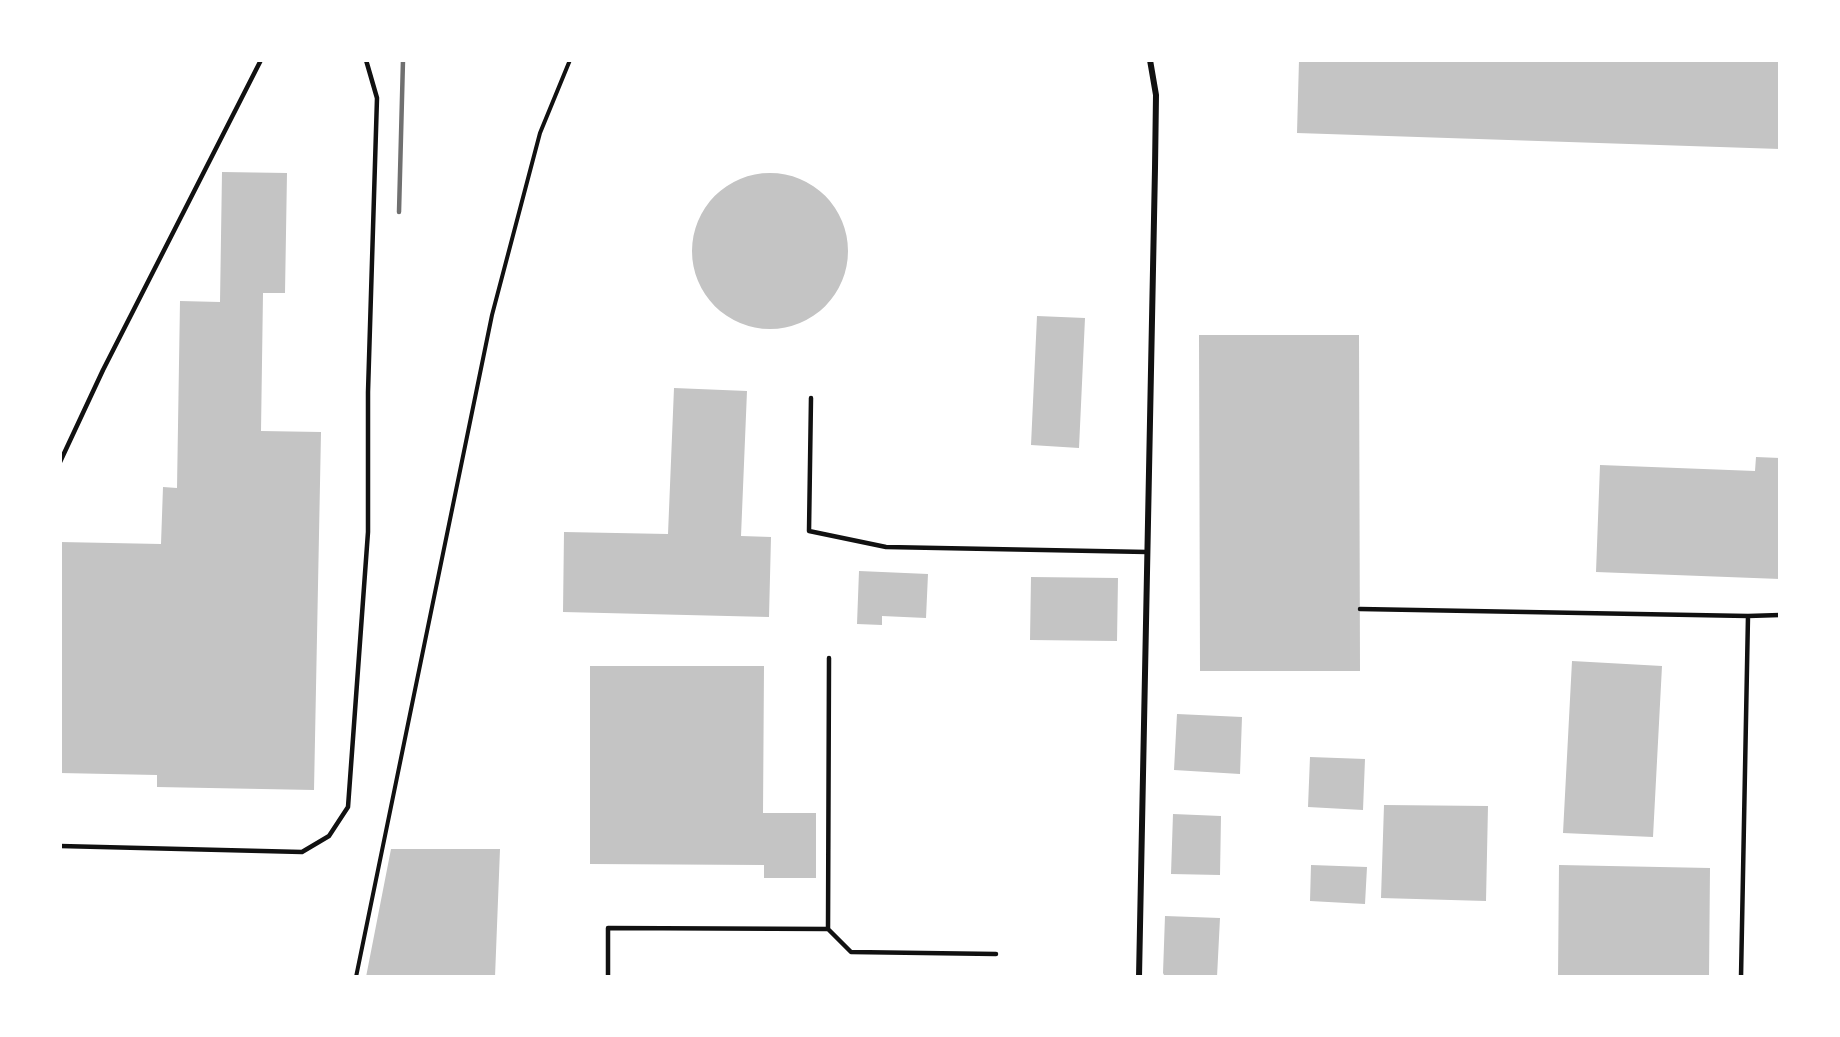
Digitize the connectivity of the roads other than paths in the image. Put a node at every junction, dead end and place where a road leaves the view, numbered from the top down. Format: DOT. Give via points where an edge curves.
graph roads {
  1 [pos="261,60"];
  2 [pos="366,60"];
  3 [pos="1150,60"];
  4 [pos="811,398"];
  5 [pos="60,462"];
  6 [pos="1148,552"];
  7 [pos="1360,609"];
  8 [pos="1780,615"];
  9 [pos="1748,616"];
  10 [pos="829,658"];
  11 [pos="60,846"];
  12 [pos="828,929"];
  13 [pos="996,954"];
  14 [pos="608,977"];
  15 [pos="1139,977"];
  16 [pos="1741,977"];
  1 -- 5 [label="lane"];
  2 -- 11 [label="lane" via="377,98 368,532 348,807 329,836 302,852"];
  3 -- 6 [label="street" via="1156,95"];
  4 -- 6 [label="lane" via="809,531 886,547"];
  6 -- 15 [label="street"];
  7 -- 9 [label="lane"];
  8 -- 9 [label="lane"];
  9 -- 16 [label="lane"];
  10 -- 12 [label="lane"];
  12 -- 13 [label="lane" via="851,952"];
  12 -- 14 [label="lane" via="608,928"];
}
